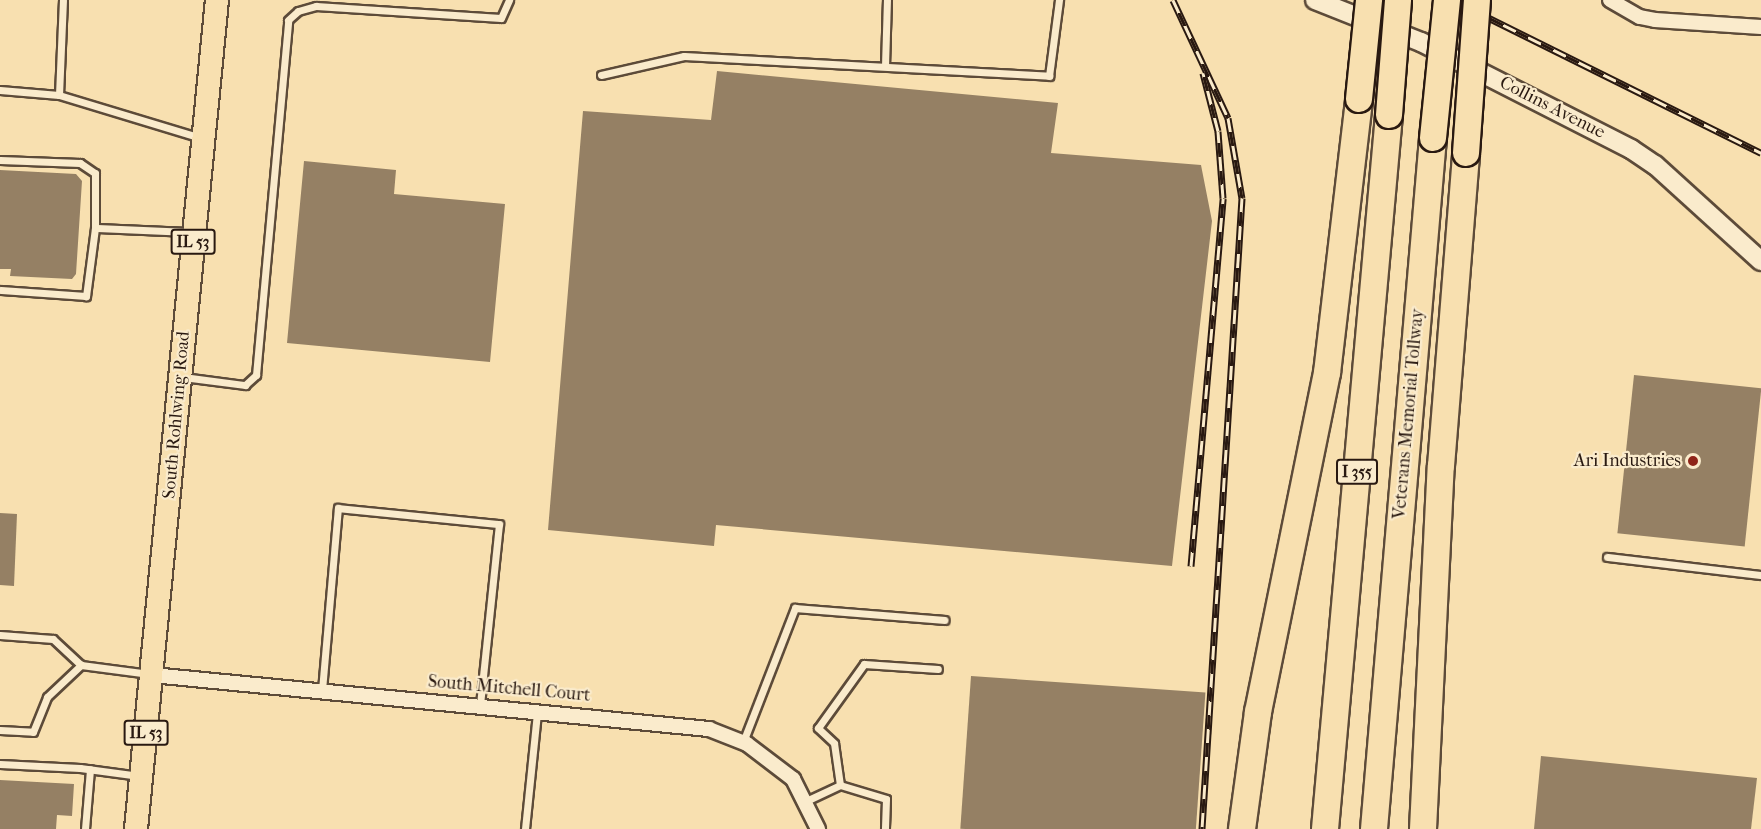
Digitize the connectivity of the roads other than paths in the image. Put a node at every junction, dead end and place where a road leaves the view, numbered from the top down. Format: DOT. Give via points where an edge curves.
graph roads {
  1 [pos="63,0"];
  2 [pos="217,0"];
  3 [pos="509,0"];
  4 [pos="887,0"];
  5 [pos="1059,0"];
  6 [pos="1315,0"];
  7 [pos="1369,0"];
  8 [pos="1398,0"];
  9 [pos="1447,0"];
  10 [pos="1478,0"];
  11 [pos="1610,0"];
  12 [pos="1761,27"];
  13 [pos="885,66"];
  14 [pos="601,75"];
  15 [pos="0,90"];
  16 [pos="59,95"];
  17 [pos="203,138"];
  18 [pos="0,160"];
  19 [pos="95,228"];
  20 [pos="194,232"];
  21 [pos="1761,261"];
  22 [pos="0,290"];
  23 [pos="180,377"];
  24 [pos="1607,557"];
  25 [pos="1761,575"];
  26 [pos="945,620"];
  27 [pos="0,635"];
  28 [pos="81,665"];
  29 [pos="938,669"];
  30 [pos="152,675"];
  31 [pos="322,690"];
  32 [pos="480,704"];
  33 [pos="537,709"];
  34 [pos="0,730"];
  35 [pos="743,742"];
  36 [pos="0,765"];
  37 [pos="90,769"];
  38 [pos="141,776"];
  39 [pos="840,785"];
  40 [pos="806,801"];
  41 [pos="85,829"];
  42 [pos="136,829"];
  43 [pos="525,829"];
  44 [pos="818,829"];
  45 [pos="885,829"];
  46 [pos="1242,829"];
  47 [pos="1325,829"];
  48 [pos="1374,829"];
  49 [pos="1423,829"];
  1 -- 16 [label="lane"];
  2 -- 17 [label="main road, South Rohlwing Road / IL 53"];
  3 -- 23 [label="lane" via="501,18 316,6 298,11 288,20 256,375 245,385"];
  4 -- 13 [label="lane"];
  5 -- 13 [label="lane" via="1049,76"];
  6 -- 21 [label="street, Collins Avenue" via="1421,42 1631,149 1655,165"];
  7 -- 46 [label="highway, bridge" via="1327,373 1262,690"];
  8 -- 47 [label="highway, I 355, bridge"];
  9 -- 48 [label="highway, Veterans Memorial Tollway / I 355, bridge"];
  10 -- 49 [label="highway, bridge" via="1441,466"];
  11 -- 12 [label="street" via="1640,17 1655,20"];
  13 -- 14 [label="lane" via="684,56"];
  15 -- 16 [label="lane"];
  16 -- 17 [label="lane"];
  17 -- 20 [label="main road, South Rohlwing Road / IL 53"];
  18 -- 19 [label="lane" via="80,164 94,173"];
  19 -- 20 [label="lane"];
  19 -- 22 [label="lane" via="86,296"];
  20 -- 23 [label="main road, South Rohlwing Road / IL 53"];
  23 -- 30 [label="main road, South Rohlwing Road / IL 53"];
  24 -- 25 [label="lane"];
  26 -- 35 [label="lane" via="795,608"];
  27 -- 28 [label="lane" via="52,639"];
  28 -- 30 [label="lane"];
  28 -- 34 [label="lane" via="47,697 33,732"];
  29 -- 39 [label="lane" via="864,664 818,728 834,743"];
  30 -- 31 [label="street, South Mitchell Court"];
  30 -- 38 [label="main road, South Rohlwing Road / IL 53"];
  31 -- 32 [label="street, South Mitchell Court"];
  31 -- 32 [label="lane" via="338,508 499,524"];
  32 -- 33 [label="street, South Mitchell Court"];
  33 -- 35 [label="street, South Mitchell Court" via="688,724"];
  33 -- 43 [label="lane"];
  35 -- 40 [label="street, South Mitchell Court" via="793,779"];
  36 -- 37 [label="lane"];
  37 -- 38 [label="lane"];
  37 -- 41 [label="lane"];
  38 -- 42 [label="main road, South Rohlwing Road / IL 53"];
  39 -- 40 [label="lane"];
  39 -- 45 [label="lane" via="886,799"];
  40 -- 44 [label="street, South Mitchell Court"];
}
